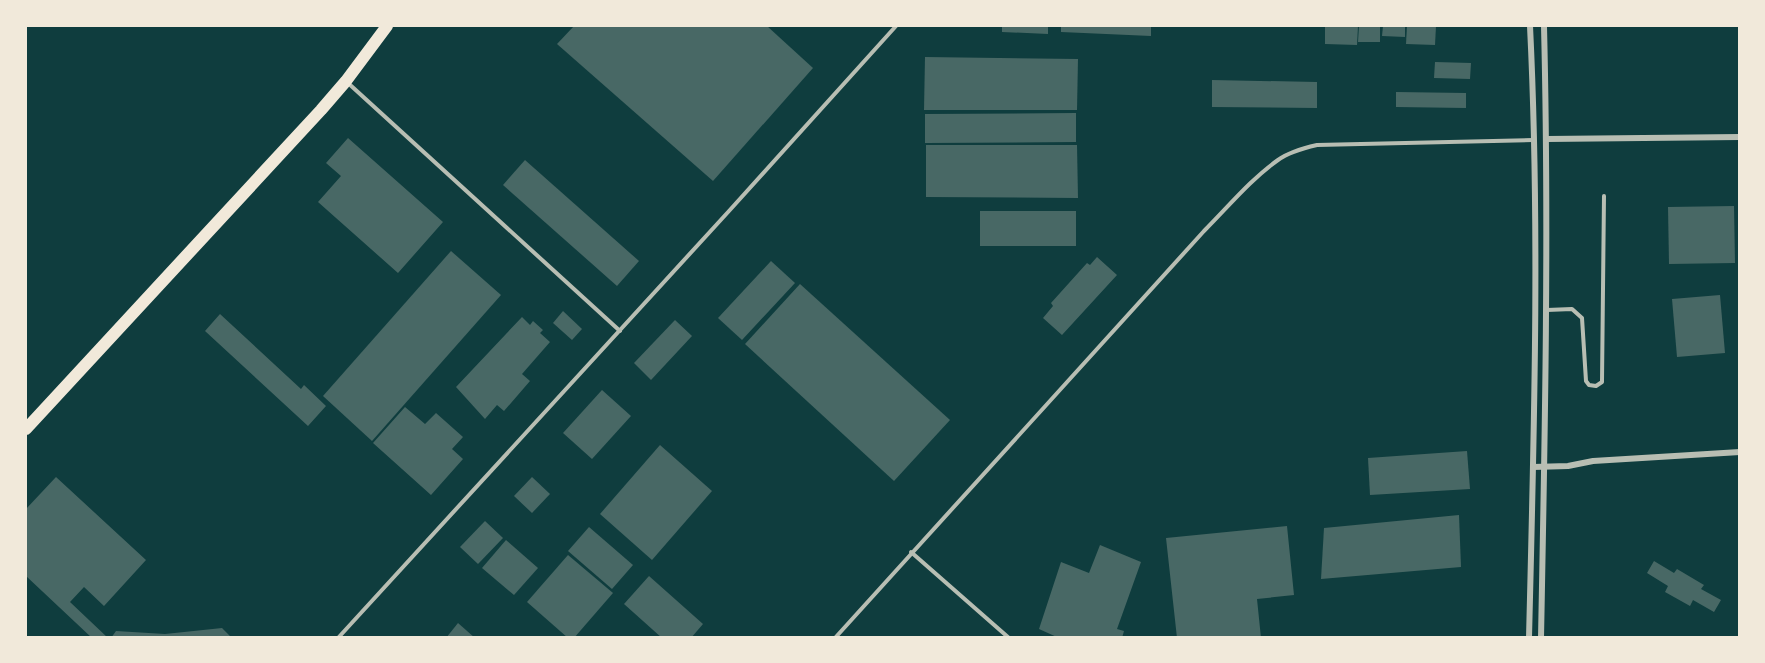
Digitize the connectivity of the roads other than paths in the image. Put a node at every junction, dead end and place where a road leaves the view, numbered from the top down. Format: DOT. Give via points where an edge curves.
graph roads {
  1 [pos="387,26"];
  2 [pos="896,26"];
  3 [pos="1530,26"];
  4 [pos="1544,26"];
  5 [pos="346,81"];
  6 [pos="1740,137"];
  7 [pos="1547,139"];
  8 [pos="1534,140"];
  9 [pos="1604,196"];
  10 [pos="1546,310"];
  11 [pos="620,331"];
  12 [pos="26,429"];
  13 [pos="1740,452"];
  14 [pos="1533,467"];
  15 [pos="1544,467"];
  16 [pos="911,552"];
  17 [pos="338,638"];
  18 [pos="836,638"];
  19 [pos="1009,638"];
  20 [pos="1529,638"];
  21 [pos="1541,638"];
  1 -- 5 [label="main road"];
  2 -- 11 [label="lane"];
  3 -- 8 [label="street"];
  4 -- 7 [label="street"];
  5 -- 11 [label="lane"];
  5 -- 12 [label="main road"];
  6 -- 7 [label="street"];
  7 -- 10 [label="street"];
  8 -- 14 [label="street"];
  8 -- 16 [label="lane" via="1317,145 1279,160 1204,231"];
  9 -- 10 [label="lane" via="1602,382 1596,386 1586,381 1582,318 1572,309"];
  10 -- 15 [label="street"];
  11 -- 17 [label="lane"];
  13 -- 15 [label="street"];
  14 -- 15 [label="street"];
  14 -- 20 [label="street"];
  15 -- 21 [label="street"];
  16 -- 18 [label="lane"];
  16 -- 19 [label="lane"];
}
